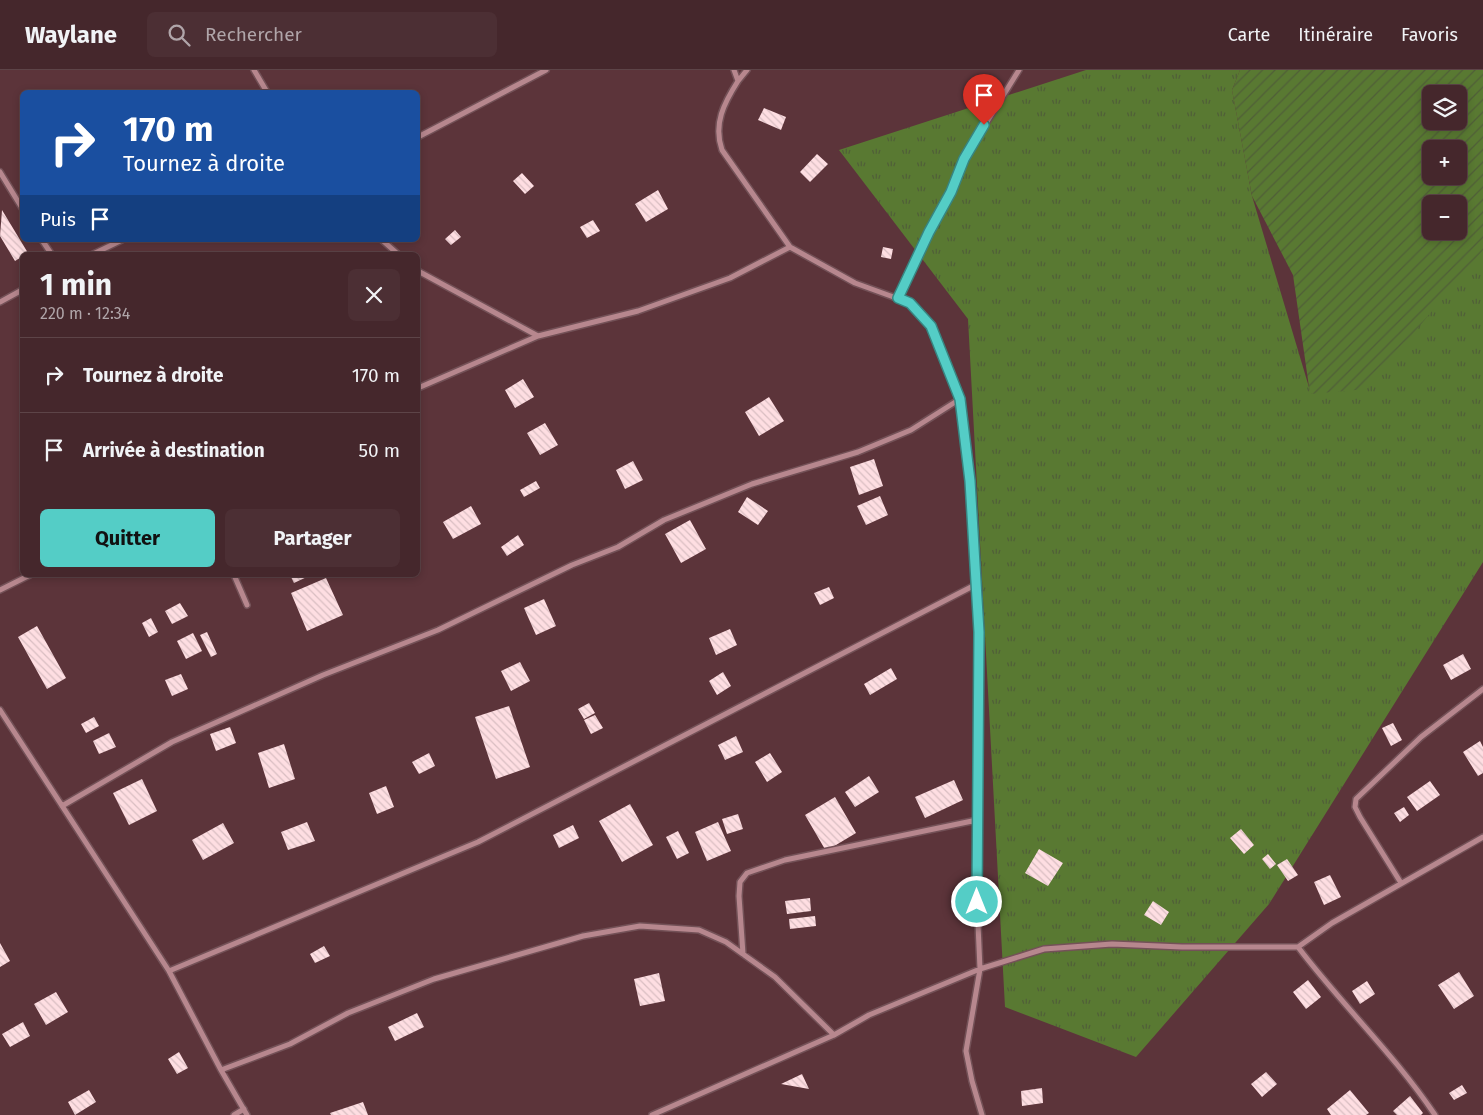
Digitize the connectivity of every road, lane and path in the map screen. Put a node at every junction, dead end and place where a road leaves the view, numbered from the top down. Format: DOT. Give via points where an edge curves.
graph roads {
  1 [pos="254,70"];
  2 [pos="546,70"];
  3 [pos="734,70"];
  4 [pos="747,70"];
  5 [pos="1020,70"];
  6 [pos="738,81"];
  7 [pos="266,90"];
  8 [pos="420,136"];
  9 [pos="0,172"];
  10 [pos="20,205"];
  11 [pos="118,242"];
  12 [pos="384,242"];
  13 [pos="790,247"];
  14 [pos="97,252"];
  15 [pos="396,252"];
  16 [pos="420,272"];
  17 [pos="20,291"];
  18 [pos="898,298"];
  19 [pos="0,302"];
  20 [pos="538,336"];
  21 [pos="420,387"];
  22 [pos="960,399"];
  23 [pos="26,577"];
  24 [pos="235,577"];
  25 [pos="975,585"];
  26 [pos="0,590"];
  27 [pos="247,604"];
  28 [pos="1483,689"];
  29 [pos="0,710"];
  30 [pos="62,806"];
  31 [pos="977,820"];
  32 [pos="1483,837"];
  33 [pos="1401,883"];
  34 [pos="1298,947"];
  35 [pos="743,954"];
  36 [pos="980,969"];
  37 [pos="169,971"];
  38 [pos="834,1035"];
  39 [pos="221,1070"];
  40 [pos="244,1109"];
  41 [pos="234,1115"];
  42 [pos="247,1115"];
  43 [pos="652,1115"];
  44 [pos="982,1115"];
  45 [pos="1434,1115"];
  1 -- 7 [label="street"];
  2 -- 8 [label="street"];
  3 -- 6 [label="street"];
  4 -- 6 [label="street"];
  5 -- 18 [label="street" via="964,159"];
  6 -- 13 [label="street" via="725,102 720,118 720,144"];
  9 -- 10 [label="street"];
  11 -- 14 [label="street"];
  12 -- 15 [label="street"];
  13 -- 18 [label="street" via="855,283"];
  13 -- 20 [label="street" via="712,285 638,311"];
  16 -- 20 [label="street"];
  17 -- 19 [label="street"];
  18 -- 22 [label="street" via="910,303 931,326"];
  20 -- 21 [label="street"];
  22 -- 25 [label="street" via="970,481"];
  22 -- 30 [label="street" via="911,430 858,452 752,484 664,520 618,548 572,565 438,630 323,675 172,742"];
  23 -- 26 [label="street"];
  24 -- 27 [label="street"];
  25 -- 31 [label="street" via="979,632"];
  25 -- 37 [label="street" via="478,842"];
  28 -- 33 [label="street" via="1421,737 1356,799 1355,807 1360,818"];
  29 -- 30 [label="street"];
  30 -- 37 [label="street"];
  31 -- 35 [label="street" via="784,860 747,874 740,882 739,896"];
  31 -- 36 [label="street"];
  32 -- 33 [label="street"];
  33 -- 34 [label="street"];
  34 -- 36 [label="street" via="1081,945 1044,949"];
  34 -- 45 [label="street" via="1415,1086"];
  35 -- 38 [label="street" via="775,977"];
  35 -- 39 [label="street" via="700,930 640,926 583,936 434,979 348,1013 290,1044"];
  36 -- 38 [label="street" via="869,1015"];
  36 -- 44 [label="street" via="966,1051"];
  37 -- 39 [label="street"];
  38 -- 43 [label="street"];
  39 -- 40 [label="street"];
  40 -- 41 [label="street"];
  40 -- 42 [label="street"];
}
